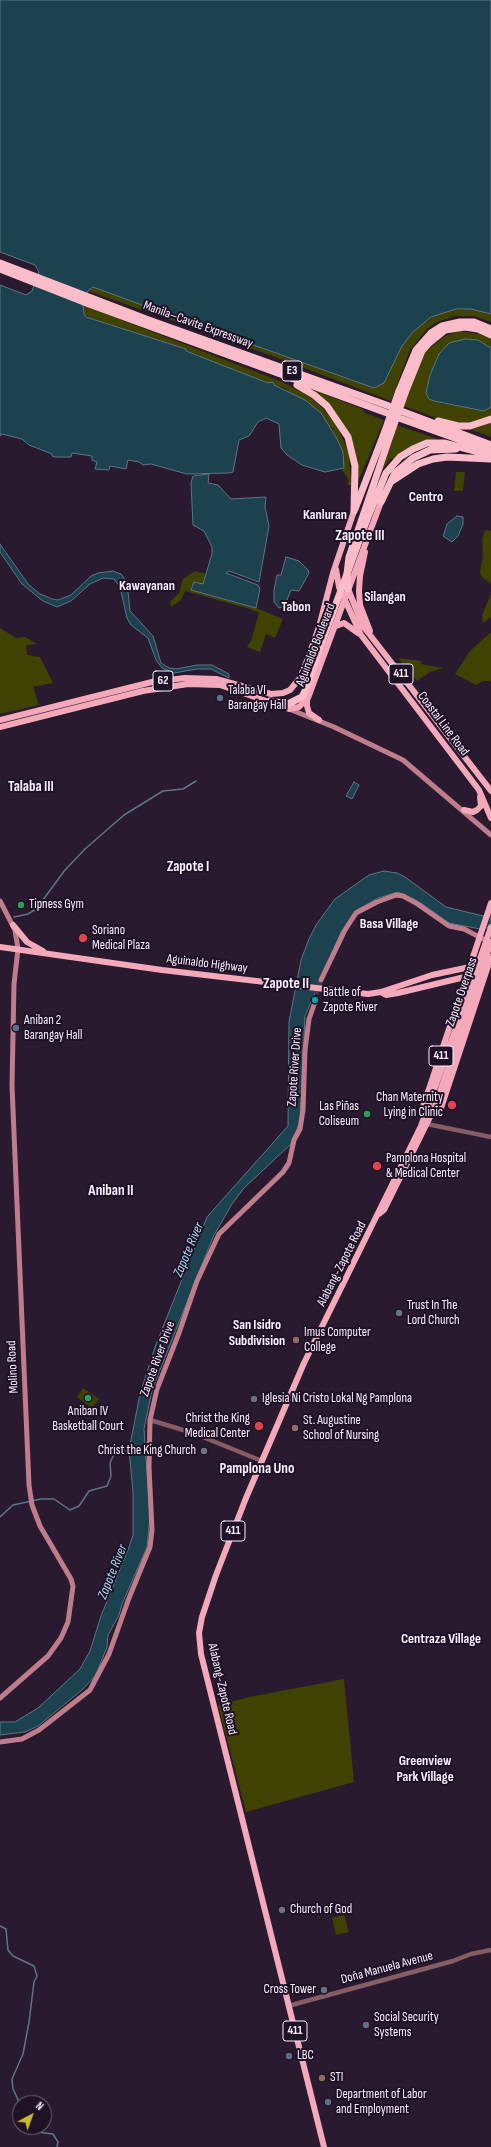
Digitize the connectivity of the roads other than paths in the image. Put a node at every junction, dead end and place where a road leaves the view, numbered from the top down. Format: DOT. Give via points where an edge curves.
graph roads {
  1 [pos="0,262"];
  2 [pos="0,269"];
  3 [pos="27,276"];
  4 [pos="90,301"];
  5 [pos="491,329"];
  6 [pos="491,335"];
  7 [pos="251,364"];
  8 [pos="402,392"];
  9 [pos="422,419"];
  10 [pos="491,419"];
  11 [pos="388,432"];
  12 [pos="491,445"];
  13 [pos="469,449"];
  14 [pos="491,451"];
  15 [pos="491,455"];
  16 [pos="491,459"];
  17 [pos="388,484"];
  18 [pos="381,502"];
  19 [pos="354,511"];
  20 [pos="367,541"];
  21 [pos="338,559"];
  22 [pos="348,589"];
  23 [pos="344,600"];
  24 [pos="322,617"];
  25 [pos="336,624"];
  26 [pos="361,635"];
  27 [pos="374,640"];
  28 [pos="308,698"];
  29 [pos="270,702"];
  30 [pos="289,709"];
  31 [pos="428,709"];
  32 [pos="421,714"];
  33 [pos="0,720"];
  34 [pos="319,720"];
  35 [pos="0,727"];
  36 [pos="486,785"];
  37 [pos="479,790"];
  38 [pos="491,790"];
  39 [pos="491,796"];
  40 [pos="491,807"];
  41 [pos="464,810"];
  42 [pos="491,818"];
  43 [pos="491,835"];
  44 [pos="0,901"];
  45 [pos="491,903"];
  46 [pos="12,925"];
  47 [pos="491,927"];
  48 [pos="480,939"];
  49 [pos="491,942"];
  50 [pos="0,947"];
  51 [pos="477,948"];
  52 [pos="18,950"];
  53 [pos="50,954"];
  54 [pos="490,958"];
  55 [pos="470,967"];
  56 [pos="485,973"];
  57 [pos="467,977"];
  58 [pos="323,979"];
  59 [pos="450,980"];
  60 [pos="465,986"];
  61 [pos="381,992"];
  62 [pos="479,992"];
  63 [pos="462,993"];
  64 [pos="314,1002"];
  65 [pos="434,1101"];
  66 [pos="430,1116"];
  67 [pos="425,1121"];
  68 [pos="491,1137"];
  69 [pos="150,1420"];
  70 [pos="262,1461"];
  71 [pos="0,1698"];
  72 [pos="0,1742"];
  73 [pos="491,1950"];
  74 [pos="288,2006"];
  75 [pos="324,2147"];
  1 -- 3 [label="highway, Manila–Cavite Expressway / E3"];
  2 -- 3 [label="highway, Manila–Cavite Expressway / E3"];
  3 -- 4 [label="highway, Manila–Cavite Expressway / E3"];
  4 -- 7 [label="highway, Manila–Cavite Expressway / E3"];
  4 -- 7 [label="highway, Manila–Cavite Expressway / E3" via="388,410"];
  5 -- 8 [label="highway" via="474,322 460,322 442,326 431,332 416,350"];
  6 -- 8 [label="highway" via="465,327 445,330 422,352"];
  7 -- 19 [label="highway" via="309,392 327,406 336,418 348,437 354,461"];
  8 -- 11 [label="highway, bridge"];
  9 -- 10 [label="highway" via="475,426"];
  9 -- 12 [label="highway"];
  9 -- 14 [label="highway" via="400,414"];
  11 -- 19 [label="highway"];
  11 -- 22 [label="highway" via="349,557"];
  13 -- 15 [label="highway"];
  13 -- 17 [label="highway" via="443,448 424,452 400,468"];
  13 -- 29 [label="highway, 62, bridge" via="436,442 420,446 406,453 386,473 302,697 288,704"];
  16 -- 17 [label="highway" via="447,457 426,460"];
  17 -- 18 [label="highway"];
  18 -- 20 [label="highway, Aguinaldo Boulevard"];
  19 -- 21 [label="highway, Aguinaldo Boulevard / 62"];
  20 -- 22 [label="highway, Aguinaldo Boulevard"];
  20 -- 27 [label="highway" via="359,591 360,605"];
  21 -- 23 [label="highway, Coastal Line Road / 411" via="337,578"];
  21 -- 24 [label="highway, Aguinaldo Boulevard / 62"];
  22 -- 23 [label="highway, Aguinaldo Boulevard"];
  22 -- 27 [label="highway, Coastal Line Road / 411" via="360,620"];
  23 -- 25 [label="highway, Aguinaldo Boulevard"];
  23 -- 26 [label="highway, Coastal Line Road / 411"];
  24 -- 25 [label="highway" via="332,604 336,608"];
  24 -- 33 [label="highway, Aguinaldo Boulevard / 62" via="300,678 293,688 283,693 271,694 216,679 185,678 152,682"];
  25 -- 26 [label="highway" via="344,623"];
  25 -- 28 [label="highway, Aguinaldo Boulevard"];
  26 -- 32 [label="highway, Coastal Line Road / 411"];
  27 -- 31 [label="highway, Coastal Line Road / 411"];
  28 -- 30 [label="highway, Aguinaldo Boulevard" via="299,707"];
  28 -- 34 [label="highway" via="309,713"];
  29 -- 30 [label="highway, 62"];
  29 -- 35 [label="highway, 62" via="220,685 188,684 144,691"];
  30 -- 34 [label="main road"];
  31 -- 32 [label="highway"];
  31 -- 36 [label="highway, Coastal Line Road / 411"];
  32 -- 37 [label="highway, Coastal Line Road / 411"];
  34 -- 41 [label="main road" via="400,758"];
  36 -- 38 [label="highway, Coastal Line Road / 411"];
  36 -- 39 [label="highway, 411"];
  37 -- 40 [label="highway, 411"];
  37 -- 41 [label="highway" via="479,808 473,812"];
  37 -- 42 [label="highway, Coastal Line Road / 411"];
  41 -- 43 [label="main road"];
  44 -- 46 [label="main road"];
  45 -- 48 [label="highway, 411"];
  46 -- 52 [label="main road"];
  46 -- 53 [label="highway" via="26,942"];
  47 -- 65 [label="highway, Zapote Overpass / 411, bridge"];
  48 -- 49 [label="main road"];
  48 -- 51 [label="highway, 411"];
  48 -- 58 [label="main road" via="464,929 449,926 403,896 392,896 370,905 353,917"];
  49 -- 65 [label="highway, Zapote Overpass / 411, bridge"];
  50 -- 52 [label="highway, Aguinaldo Highway"];
  51 -- 54 [label="highway"];
  51 -- 55 [label="highway, 411"];
  52 -- 53 [label="highway, Aguinaldo Highway"];
  52 -- 71 [label="main road, Molino Road" via="14,984 12,1086 31,1497 40,1526 73,1583 66,1630 48,1656"];
  53 -- 61 [label="highway, Aguinaldo Highway" via="316,989 368,994"];
  54 -- 55 [label="highway"];
  54 -- 56 [label="highway, Alabang-Zapote Road / 411"];
  55 -- 57 [label="highway, Alabang-Zapote Road / 411"];
  55 -- 61 [label="highway" via="432,975"];
  56 -- 57 [label="highway"];
  56 -- 62 [label="highway, Alabang-Zapote Road / 411"];
  57 -- 59 [label="highway"];
  57 -- 60 [label="highway, Alabang-Zapote Road / 411"];
  59 -- 61 [label="highway" via="398,993 386,995"];
  59 -- 63 [label="highway" via="459,984"];
  60 -- 62 [label="highway" via="476,982"];
  60 -- 63 [label="highway, Alabang-Zapote Road / 411"];
  62 -- 66 [label="highway, Alabang-Zapote Road / 411" via="440,1111"];
  63 -- 67 [label="highway, Alabang-Zapote Road / 411" via="423,1107"];
  64 -- 69 [label="main road, Zapote River Drive" via="305,1050 303,1110 289,1163 283,1172 226,1225 212,1247 157,1389"];
  65 -- 66 [label="highway, Zapote Overpass / 411"];
  65 -- 67 [label="highway, Alabang-Zapote Road / 411"];
  66 -- 67 [label="highway, Alabang-Zapote Road / 411"];
  67 -- 68 [label="street"];
  67 -- 70 [label="highway, Alabang-Zapote Road / 411" via="304,1363"];
  69 -- 70 [label="street" via="193,1433"];
  69 -- 72 [label="main road, Zapote River Drive" via="150,1547 109,1654 90,1690 34,1733 22,1739"];
  70 -- 74 [label="highway, Alabang-Zapote Road / 411" via="216,1575 202,1617 199,1643"];
  73 -- 74 [label="street, Doña Manuela Avenue"];
  74 -- 75 [label="highway, Alabang-Zapote Road / 411"];
}
